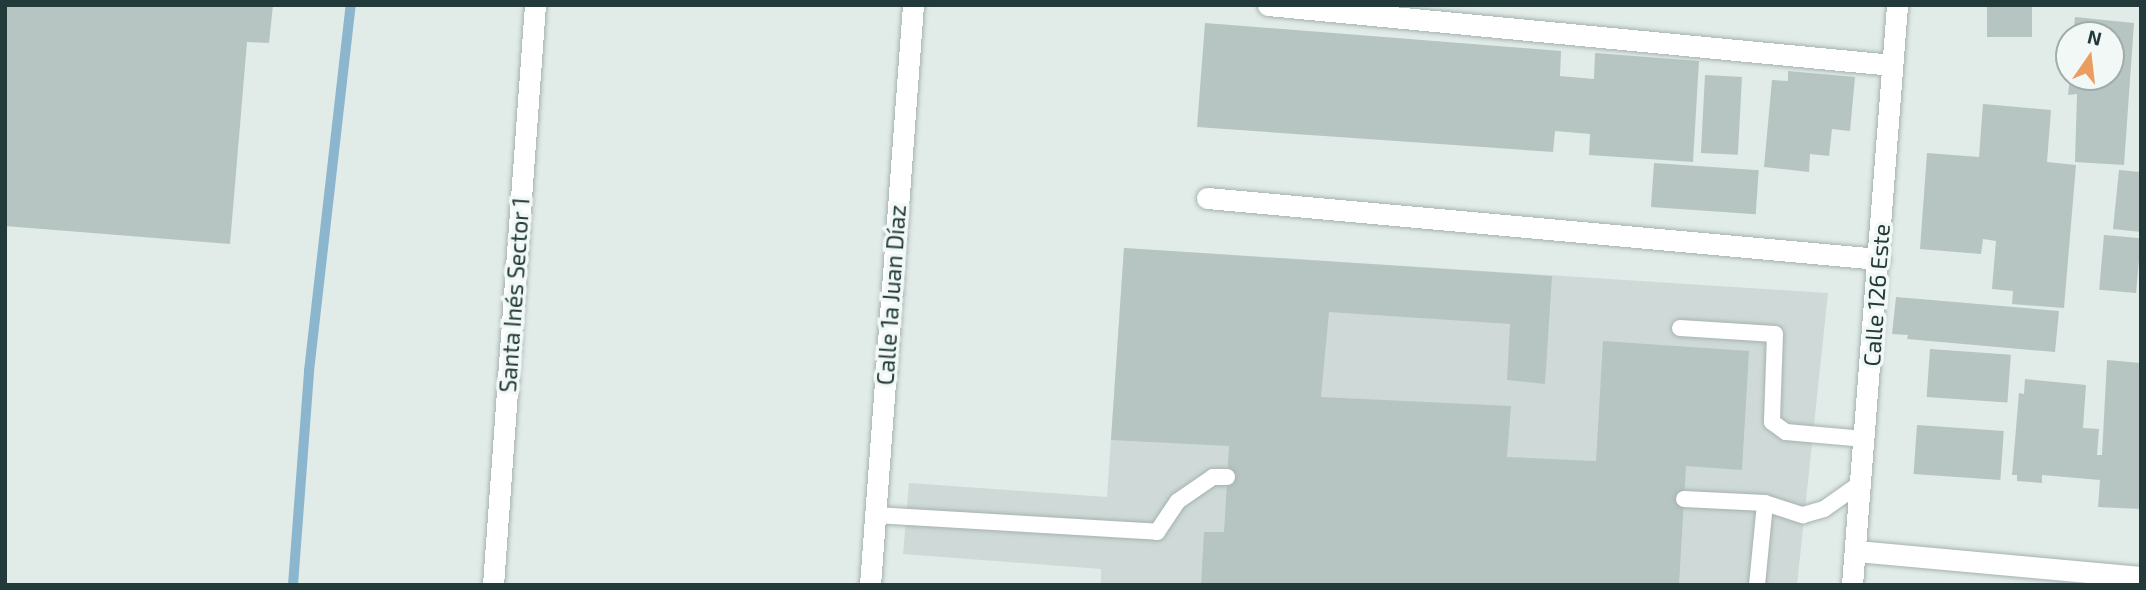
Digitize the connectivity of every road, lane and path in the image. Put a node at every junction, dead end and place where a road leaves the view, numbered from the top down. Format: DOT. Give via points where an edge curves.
graph roads {
  1 [pos="535,5"];
  2 [pos="913,5"];
  3 [pos="1268,5"];
  4 [pos="1897,5"];
  5 [pos="1892,65"];
  6 [pos="1207,198"];
  7 [pos="1879,259"];
  8 [pos="1680,327"];
  9 [pos="1865,439"];
  10 [pos="1227,477"];
  11 [pos="1861,483"];
  12 [pos="1684,499"];
  13 [pos="1765,503"];
  14 [pos="875,515"];
  15 [pos="1856,551"];
  16 [pos="2141,577"];
  17 [pos="493,585"];
  18 [pos="870,585"];
  19 [pos="1757,585"];
  20 [pos="1852,585"];
  1 -- 17 [label="street, Santa Inés Sector 1"];
  2 -- 14 [label="street, Calle 1a Juan Díaz"];
  3 -- 5 [label="street"];
  4 -- 5 [label="street, Calle 126 Este"];
  5 -- 7 [label="street, Calle 126 Este"];
  6 -- 7 [label="street"];
  7 -- 9 [label="street, Calle 126 Este"];
  8 -- 9 [label="lane" via="1775,334 1772,422 1786,432"];
  9 -- 11 [label="street, Calle 126 Este"];
  10 -- 14 [label="lane" via="1213,477 1178,501 1157,532"];
  11 -- 13 [label="lane" via="1824,509 1803,515"];
  11 -- 15 [label="street, Calle 126 Este"];
  12 -- 13 [label="lane"];
  13 -- 19 [label="lane"];
  14 -- 18 [label="street, Calle 1a Juan Díaz"];
  15 -- 16 [label="street"];
  15 -- 20 [label="street, Calle 126 Este"];
}
